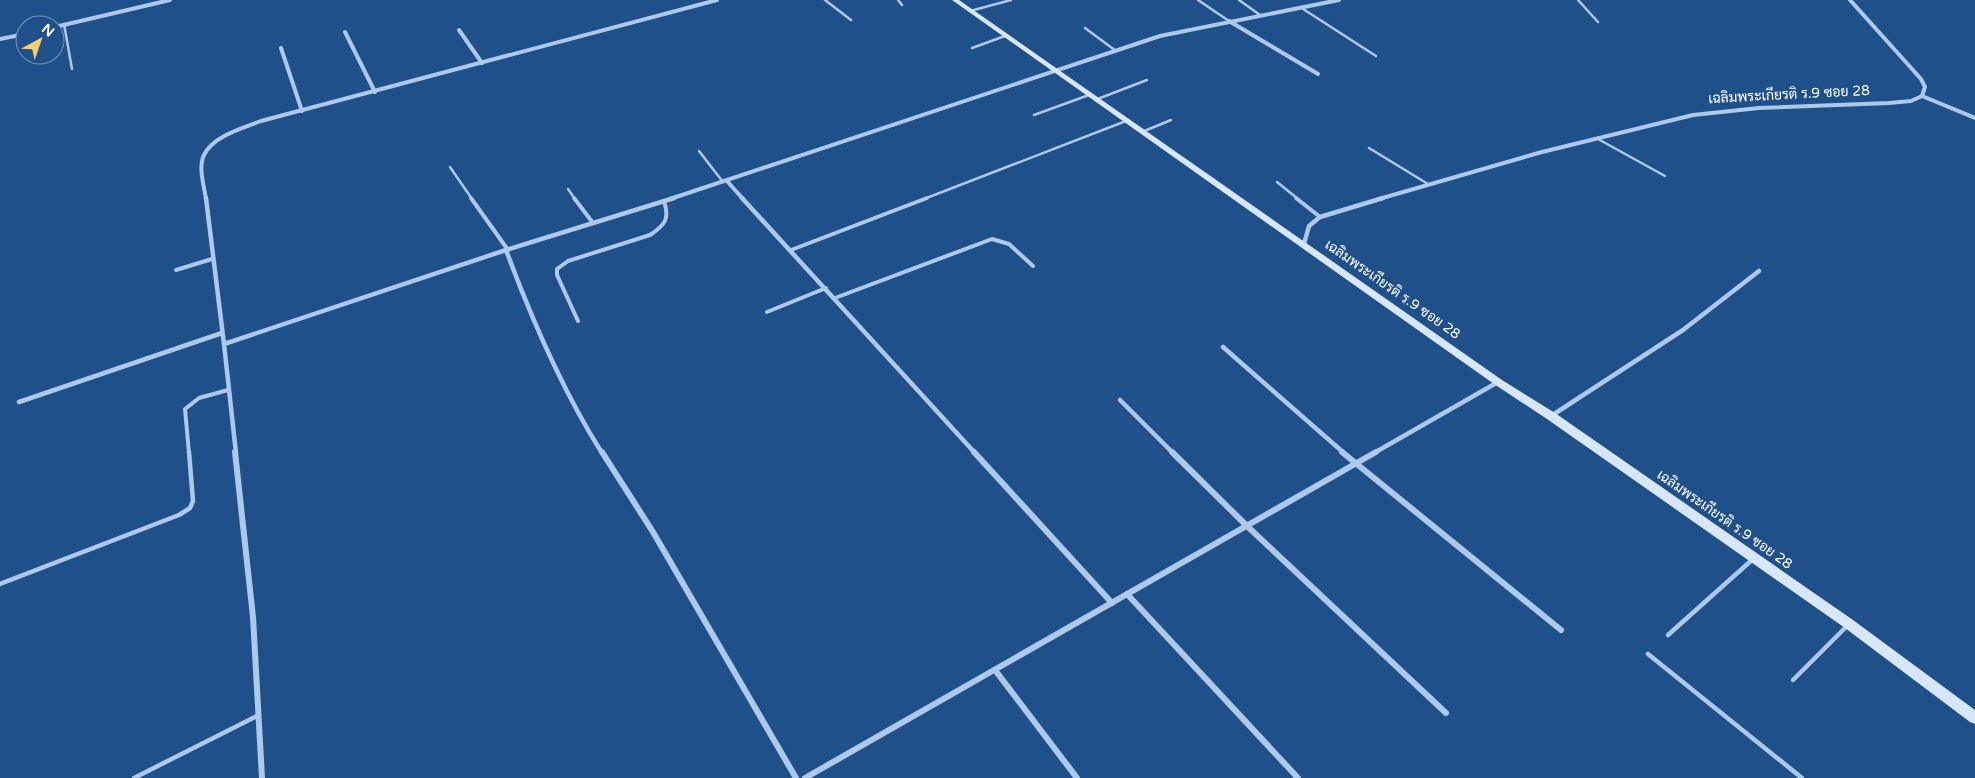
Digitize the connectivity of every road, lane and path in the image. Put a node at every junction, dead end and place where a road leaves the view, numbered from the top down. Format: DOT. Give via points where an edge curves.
graph roads {
  1 [pos="170,0"];
  2 [pos="717,0"];
  3 [pos="825,0"];
  4 [pos="898,0"];
  5 [pos="955,0"];
  6 [pos="1011,0"];
  7 [pos="1198,0"];
  8 [pos="1239,0"];
  9 [pos="1339,0"];
  10 [pos="1578,0"];
  11 [pos="1850,0"];
  12 [pos="902,5"];
  13 [pos="1300,7"];
  14 [pos="970,11"];
  15 [pos="1260,15"];
  16 [pos="851,20"];
  17 [pos="1229,21"];
  18 [pos="1598,22"];
  19 [pos="65,24"];
  20 [pos="1085,28"];
  21 [pos="65,30"];
  22 [pos="459,30"];
  23 [pos="345,32"];
  24 [pos="15,36"];
  25 [pos="1005,36"];
  26 [pos="0,39"];
  27 [pos="281,48"];
  28 [pos="972,48"];
  29 [pos="1116,50"];
  30 [pos="1376,56"];
  31 [pos="482,63"];
  32 [pos="72,69"];
  33 [pos="1054,71"];
  34 [pos="1318,74"];
  35 [pos="1147,80"];
  36 [pos="375,92"];
  37 [pos="1922,96"];
  38 [pos="1092,97"];
  39 [pos="302,111"];
  40 [pos="1034,115"];
  41 [pos="1975,118"];
  42 [pos="1171,120"];
  43 [pos="1126,121"];
  44 [pos="1142,132"];
  45 [pos="1598,139"];
  46 [pos="1369,148"];
  47 [pos="699,151"];
  48 [pos="450,167"];
  49 [pos="1665,176"];
  50 [pos="725,181"];
  51 [pos="1277,182"];
  52 [pos="1428,184"];
  53 [pos="568,188"];
  54 [pos="664,201"];
  55 [pos="1320,217"];
  56 [pos="593,223"];
  57 [pos="1304,244"];
  58 [pos="507,250"];
  59 [pos="791,250"];
  60 [pos="212,259"];
  61 [pos="1033,266"];
  62 [pos="176,270"];
  63 [pos="1759,271"];
  64 [pos="826,288"];
  65 [pos="835,298"];
  66 [pos="767,312"];
  67 [pos="578,321"];
  68 [pos="222,333"];
  69 [pos="224,344"];
  70 [pos="1222,347"];
  71 [pos="1498,382"];
  72 [pos="228,390"];
  73 [pos="1120,400"];
  74 [pos="18,402"];
  75 [pos="1551,416"];
  76 [pos="1356,464"];
  77 [pos="1247,526"];
  78 [pos="1755,558"];
  79 [pos="0,584"];
  80 [pos="1127,594"];
  81 [pos="1112,603"];
  82 [pos="1849,624"];
  83 [pos="1561,630"];
  84 [pos="1668,635"];
  85 [pos="1648,654"];
  86 [pos="995,670"];
  87 [pos="1793,680"];
  88 [pos="1446,713"];
  89 [pos="259,715"];
  90 [pos="1975,718"];
  91 [pos="134,778"];
  92 [pos="262,778"];
  93 [pos="796,778"];
  94 [pos="805,778"];
  95 [pos="1077,778"];
  96 [pos="1298,778"];
  97 [pos="1802,778"];
  1 -- 19 [label="street"];
  2 -- 31 [label="street"];
  3 -- 16 [label="lane"];
  4 -- 12 [label="lane"];
  5 -- 14 [label="street"];
  6 -- 14 [label="lane"];
  7 -- 17 [label="lane"];
  8 -- 15 [label="lane"];
  9 -- 13 [label="street"];
  10 -- 18 [label="lane"];
  11 -- 37 [label="street" via="1921,79 1925,87"];
  13 -- 15 [label="street"];
  13 -- 30 [label="lane"];
  14 -- 25 [label="street"];
  15 -- 17 [label="street"];
  17 -- 29 [label="street" via="1160,36"];
  17 -- 34 [label="street"];
  20 -- 29 [label="lane"];
  21 -- 32 [label="lane"];
  22 -- 31 [label="street"];
  23 -- 36 [label="street"];
  24 -- 26 [label="street"];
  25 -- 28 [label="lane"];
  25 -- 33 [label="street"];
  27 -- 39 [label="street"];
  29 -- 33 [label="street"];
  31 -- 36 [label="street"];
  33 -- 38 [label="street"];
  33 -- 50 [label="street"];
  35 -- 38 [label="lane"];
  36 -- 39 [label="street"];
  37 -- 41 [label="street"];
  37 -- 45 [label="street, เฉลิมพระเกียรติ ร.9 ซอย 28" via="1889,104 1719,111"];
  38 -- 40 [label="lane"];
  38 -- 43 [label="street"];
  39 -- 60 [label="street" via="232,131 212,144 204,154 202,170"];
  42 -- 44 [label="lane"];
  43 -- 44 [label="street"];
  43 -- 59 [label="lane"];
  44 -- 57 [label="street"];
  45 -- 49 [label="lane"];
  45 -- 52 [label="street, เฉลิมพระเกียรติ ร.9 ซอย 28"];
  46 -- 52 [label="lane"];
  47 -- 50 [label="lane"];
  48 -- 58 [label="lane"];
  50 -- 54 [label="street"];
  50 -- 59 [label="street"];
  51 -- 55 [label="lane"];
  52 -- 55 [label="street, เฉลิมพระเกียรติ ร.9 ซอย 28"];
  53 -- 56 [label="lane"];
  54 -- 56 [label="street"];
  54 -- 67 [label="lane" via="668,217 665,226 568,261 557,269"];
  55 -- 57 [label="street, เฉลิมพระเกียรติ ร.9 ซอย 28" via="1308,226"];
  56 -- 58 [label="street"];
  57 -- 71 [label="street, เฉลิมพระเกียรติ ร.9 ซอย 28"];
  58 -- 69 [label="street"];
  58 -- 93 [label="street" via="527,307 587,429 653,532"];
  59 -- 64 [label="street"];
  60 -- 62 [label="lane"];
  60 -- 68 [label="street"];
  61 -- 65 [label="lane" via="1007,243 992,239"];
  63 -- 75 [label="street" via="1683,330"];
  64 -- 65 [label="street"];
  64 -- 66 [label="lane"];
  65 -- 81 [label="street"];
  68 -- 69 [label="street"];
  68 -- 74 [label="street"];
  69 -- 72 [label="street"];
  70 -- 76 [label="street"];
  71 -- 75 [label="street, เฉลิมพระเกียรติ ร.9 ซอย 28"];
  71 -- 76 [label="street"];
  72 -- 79 [label="lane" via="196,398 186,409 194,501 190,508"];
  72 -- 89 [label="street" via="253,617"];
  73 -- 77 [label="street"];
  75 -- 78 [label="street, เฉลิมพระเกียรติ ร.9 ซอย 28"];
  76 -- 77 [label="street"];
  76 -- 83 [label="street"];
  77 -- 80 [label="street"];
  77 -- 88 [label="street"];
  78 -- 82 [label="street, เฉลิมพระเกียรติ ร.9 ซอย 28"];
  78 -- 84 [label="lane"];
  80 -- 81 [label="street"];
  80 -- 96 [label="street"];
  81 -- 86 [label="street"];
  82 -- 87 [label="lane"];
  82 -- 90 [label="street, เฉลิมพระเกียรติ ร.9 ซอย 28"];
  85 -- 97 [label="lane"];
  86 -- 94 [label="street"];
  86 -- 95 [label="street"];
  89 -- 91 [label="lane"];
  89 -- 92 [label="street"];
}
